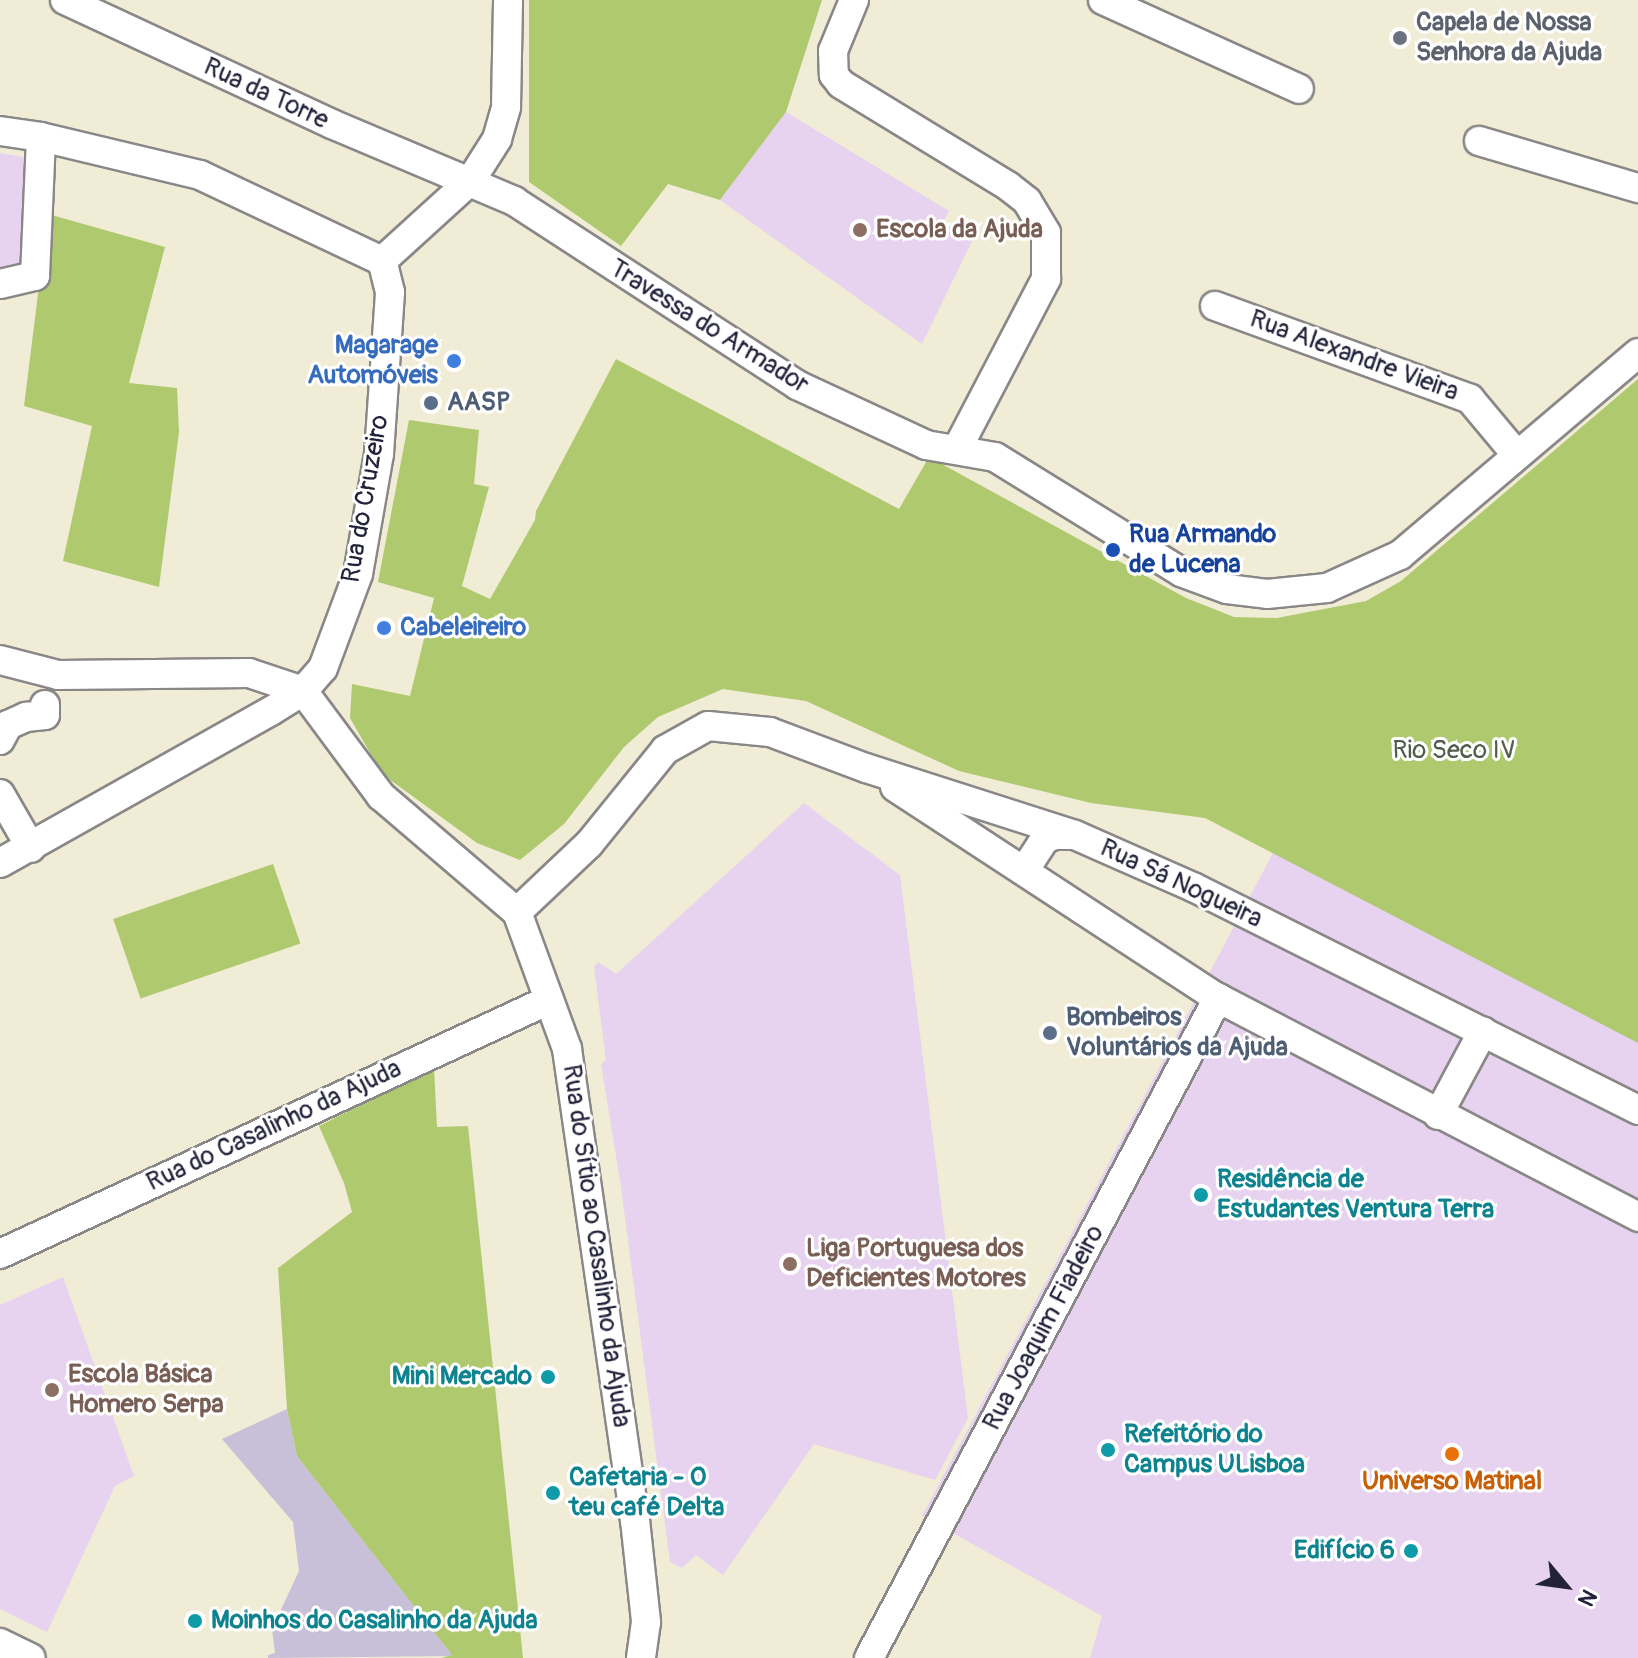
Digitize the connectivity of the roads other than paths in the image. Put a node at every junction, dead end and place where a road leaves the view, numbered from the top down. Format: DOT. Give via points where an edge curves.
graph roads {
  1 [pos="65,0"];
  2 [pos="508,0"];
  3 [pos="854,0"];
  4 [pos="1103,0"];
  5 [pos="1299,89"];
  6 [pos="0,131"];
  7 [pos="41,137"];
  8 [pos="1479,141"];
  9 [pos="471,180"];
  10 [pos="1638,188"];
  11 [pos="382,261"];
  12 [pos="0,284"];
  13 [pos="1215,306"];
  14 [pos="1638,353"];
  15 [pos="957,449"];
  16 [pos="1516,454"];
  17 [pos="0,660"];
  18 [pos="303,691"];
  19 [pos="45,705"];
  20 [pos="0,740"];
  21 [pos="866,768"];
  22 [pos="0,794"];
  23 [pos="1075,835"];
  24 [pos="31,848"];
  25 [pos="0,863"];
  26 [pos="1024,871"];
  27 [pos="517,912"];
  28 [pos="1218,998"];
  29 [pos="549,1000"];
  30 [pos="1483,1031"];
  31 [pos="1638,1110"];
  32 [pos="1438,1115"];
  33 [pos="1638,1217"];
  34 [pos="0,1254"];
  35 [pos="0,1643"];
  36 [pos="31,1658"];
  37 [pos="641,1658"];
  38 [pos="869,1658"];
  1 -- 9 [label="street, Rua da Torre" via="332,124"];
  2 -- 9 [label="street" via="506,107 497,139"];
  3 -- 15 [label="street" via="833,51 834,75 841,84 1008,186 1027,201 1046,233 1046,279"];
  4 -- 5 [label="street"];
  6 -- 7 [label="street"];
  7 -- 11 [label="street" via="200,175"];
  7 -- 12 [label="street" via="35,276"];
  8 -- 10 [label="street"];
  9 -- 11 [label="street"];
  9 -- 15 [label="street, Travessa do Armador" via="514,201 797,385 926,445"];
  11 -- 18 [label="street, Rua do Cruzeiro" via="390,292 379,454 358,574 323,668"];
  13 -- 16 [label="street, Rua Alexandre Vieira" via="1461,395 1484,412"];
  14 -- 16 [label="street, Travessa do Armador"];
  15 -- 16 [label="street, Travessa do Armador" via="1007,463 1181,572 1227,589 1267,594 1327,588 1400,555"];
  17 -- 18 [label="street" via="58,675 249,673"];
  18 -- 24 [label="street, Rua do Cruzeiro"];
  18 -- 27 [label="street, Rua do Sítio ao Casalinho da Ajuda" via="381,796"];
  19 -- 20 [label="street" via="45,715 8,725"];
  21 -- 23 [label="street, Rua Sá Nogueira"];
  21 -- 26 [label="street, Rua Sá Nogueira"];
  21 -- 27 [label="street, Rua Sá Nogueira" via="770,732 708,726 665,750 589,844"];
  22 -- 24 [label="street"];
  23 -- 26 [label="street" via="1045,839"];
  23 -- 30 [label="street, Rua Sá Nogueira" via="1193,887"];
  24 -- 25 [label="street, Rua do Cruzeiro"];
  26 -- 28 [label="street, Rua Sá Nogueira"];
  27 -- 29 [label="street, Rua do Sítio ao Casalinho da Ajuda"];
  28 -- 32 [label="street, Rua Sá Nogueira"];
  28 -- 38 [label="street, Rua Joaquim Fiadeiro"];
  29 -- 34 [label="street, Rua do Casalinho da Ajuda"];
  29 -- 37 [label="street, Rua do Sítio ao Casalinho da Ajuda" via="571,1062 636,1534 646,1622"];
  30 -- 31 [label="street, Rua Sá Nogueira"];
  30 -- 32 [label="street"];
  32 -- 33 [label="street, Rua Sá Nogueira"];
  35 -- 36 [label="street"];
}
